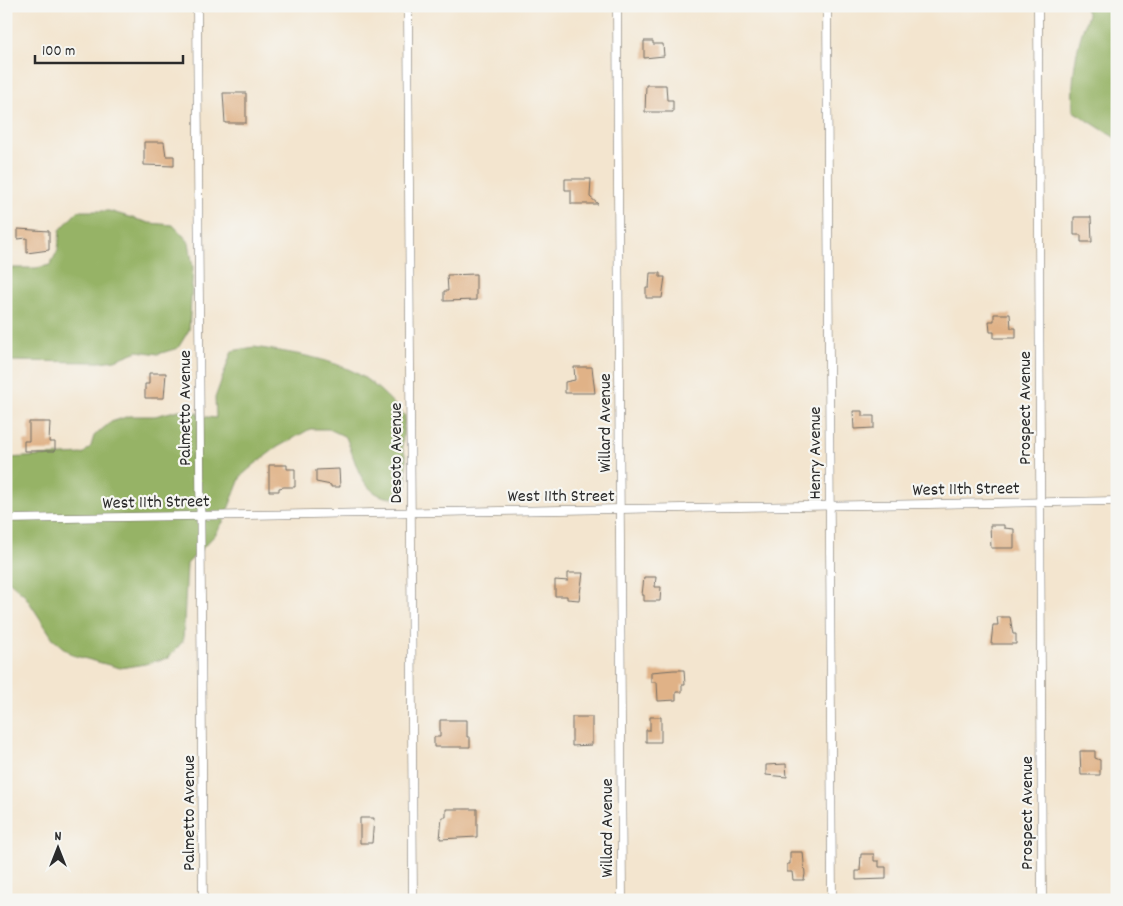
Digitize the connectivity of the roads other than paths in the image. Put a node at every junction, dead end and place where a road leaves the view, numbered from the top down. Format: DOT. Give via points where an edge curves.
graph roads {
  1 [pos="197,6"];
  2 [pos="408,6"];
  3 [pos="617,6"];
  4 [pos="827,6"];
  5 [pos="1038,6"];
  6 [pos="1117,501"];
  7 [pos="1040,502"];
  8 [pos="830,506"];
  9 [pos="619,510"];
  10 [pos="410,512"];
  11 [pos="200,515"];
  12 [pos="6,519"];
  13 [pos="203,900"];
  14 [pos="412,900"];
  15 [pos="622,900"];
  16 [pos="832,900"];
  17 [pos="1042,900"];
  1 -- 11 [label="street, Palmetto Avenue"];
  2 -- 10 [label="street, Desoto Avenue"];
  3 -- 9 [label="street, Willard Avenue"];
  4 -- 8 [label="street, Henry Avenue"];
  5 -- 7 [label="street, Prospect Avenue"];
  6 -- 7 [label="street, West 11th Street"];
  7 -- 8 [label="street, West 11th Street"];
  7 -- 17 [label="street, Prospect Avenue"];
  8 -- 9 [label="street, West 11th Street"];
  8 -- 16 [label="street, Henry Avenue"];
  9 -- 10 [label="street, West 11th Street"];
  9 -- 15 [label="street, Willard Avenue"];
  10 -- 11 [label="street, West 11th Street"];
  10 -- 14 [label="street, Desoto Avenue"];
  11 -- 12 [label="street, West 11th Street"];
  11 -- 13 [label="street, Palmetto Avenue"];
}
